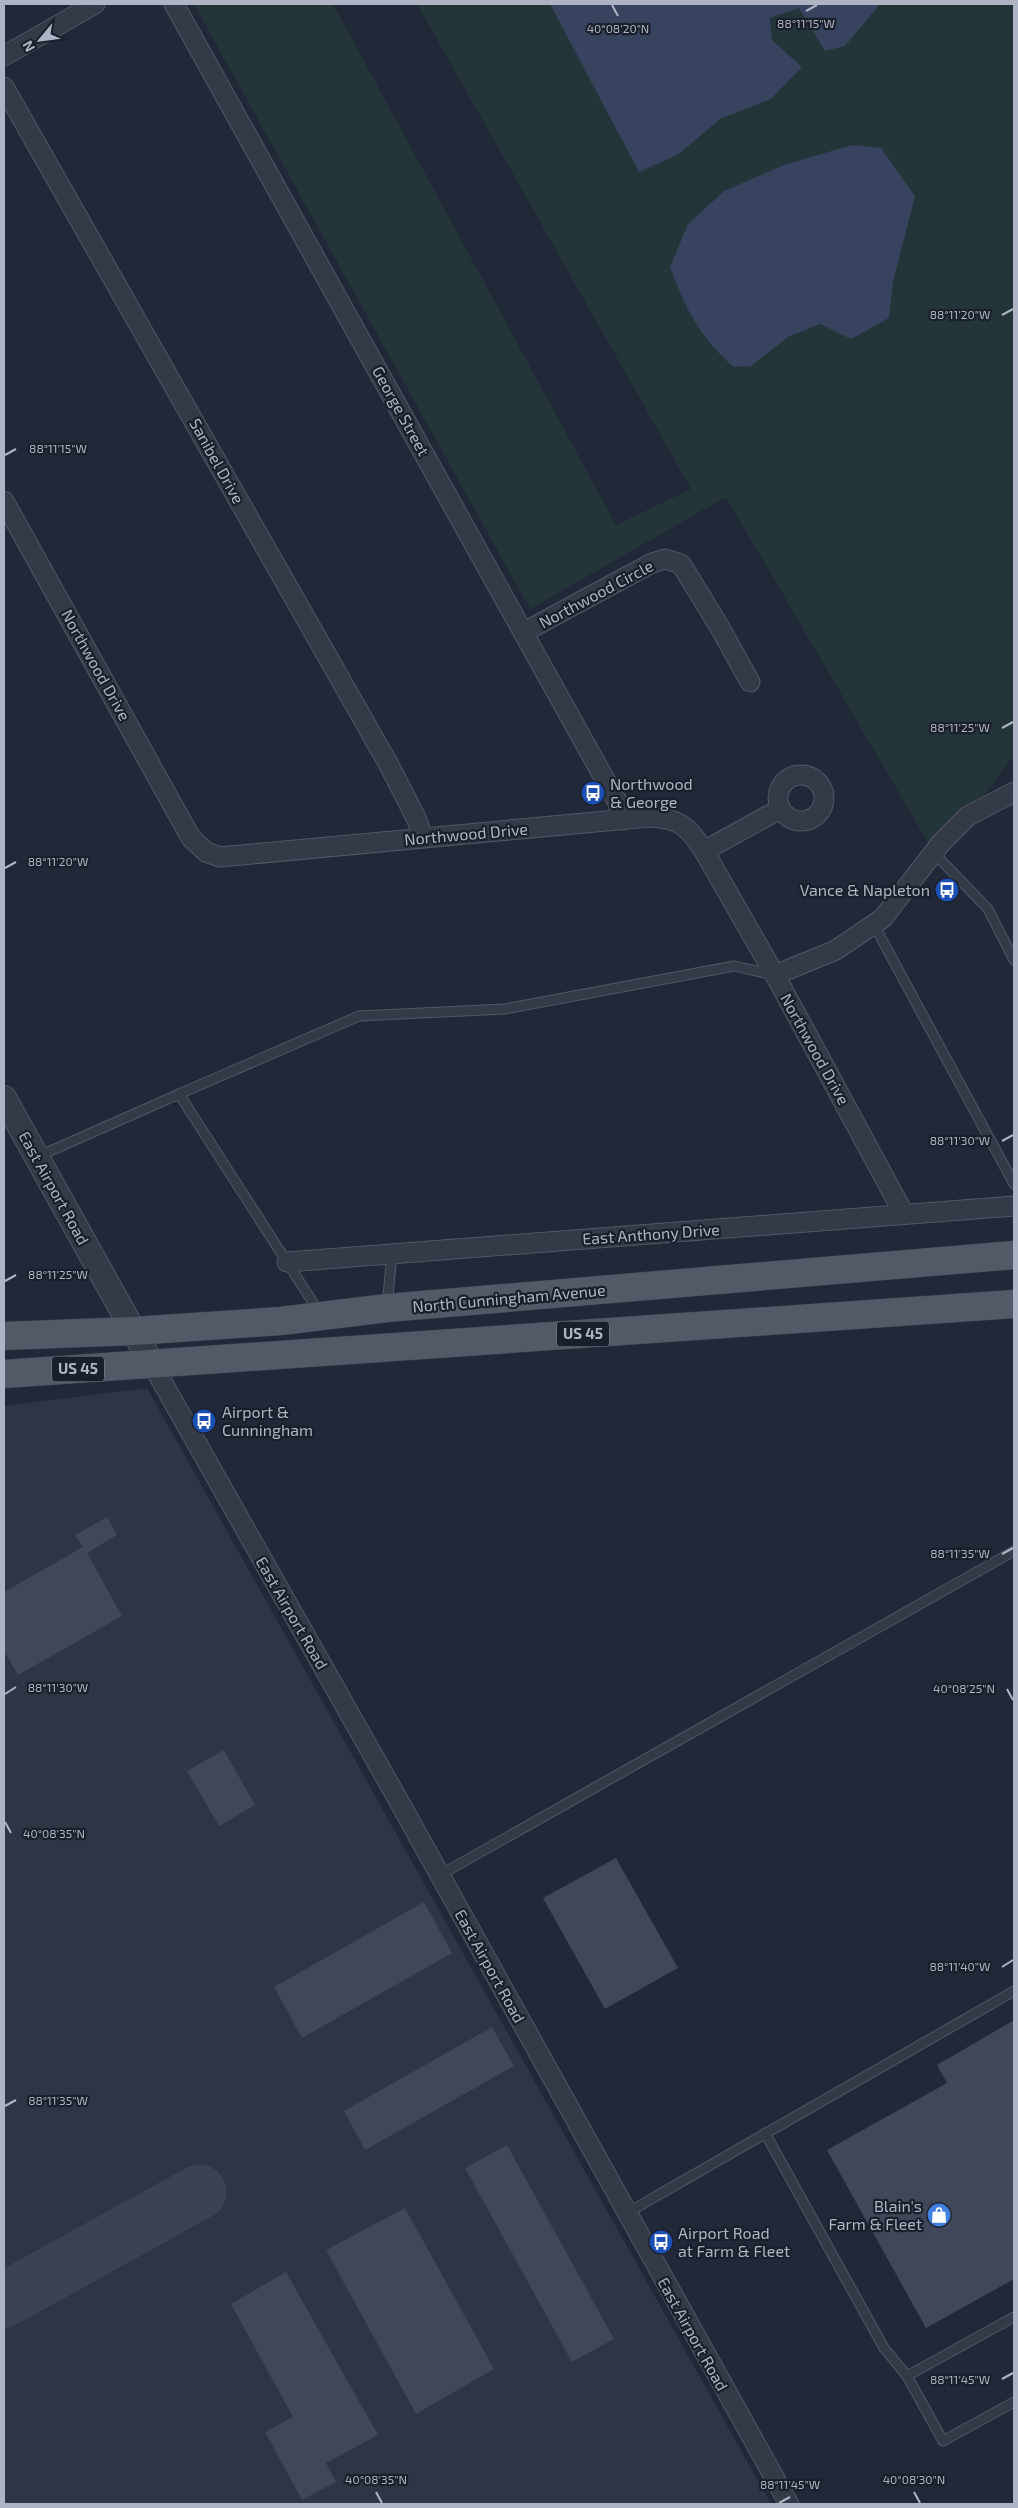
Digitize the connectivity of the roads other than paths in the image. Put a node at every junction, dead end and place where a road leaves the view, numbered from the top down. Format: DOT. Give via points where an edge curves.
graph roads {
  1 [pos="95,4"];
  2 [pos="174,4"];
  3 [pos="4,56"];
  4 [pos="4,87"];
  5 [pos="4,501"];
  6 [pos="524,632"];
  7 [pos="750,682"];
  8 [pos="1014,792"];
  9 [pos="780,809"];
  10 [pos="623,820"];
  11 [pos="423,838"];
  12 [pos="704,851"];
  13 [pos="934,852"];
  14 [pos="874,925"];
  15 [pos="1014,960"];
  16 [pos="775,975"];
  17 [pos="179,1094"];
  18 [pos="4,1098"];
  19 [pos="37,1157"];
  20 [pos="1014,1184"];
  21 [pos="1014,1206"];
  22 [pos="904,1214"];
  23 [pos="392,1254"];
  24 [pos="1014,1255"];
  25 [pos="287,1262"];
  26 [pos="1014,1304"];
  27 [pos="387,1308"];
  28 [pos="322,1316"];
  29 [pos="133,1331"];
  30 [pos="4,1336"];
  31 [pos="152,1364"];
  32 [pos="4,1374"];
  33 [pos="1014,1551"];
  34 [pos="440,1875"];
  35 [pos="1014,1991"];
  36 [pos="765,2133"];
  37 [pos="626,2213"];
  38 [pos="1014,2317"];
  39 [pos="907,2376"];
  40 [pos="1014,2402"];
  41 [pos="789,2504"];
  1 -- 3 [label="street"];
  2 -- 6 [label="street, George Street"];
  4 -- 11 [label="street, Sanibel Drive" via="389,765"];
  5 -- 11 [label="street, Northwood Drive" via="192,838 206,852 220,857"];
  6 -- 7 [label="street, Northwood Circle" via="652,562 665,560 681,564"];
  6 -- 10 [label="street, George Street" via="618,803"];
  8 -- 13 [label="street" via="968,816"];
  9 -- 12 [label="street"];
  10 -- 11 [label="street, Northwood Drive"];
  10 -- 12 [label="street, Northwood Drive" via="669,818 682,824 696,837"];
  12 -- 16 [label="street, Northwood Drive"];
  13 -- 14 [label="street" via="883,918"];
  13 -- 15 [label="lane" via="988,909"];
  14 -- 16 [label="street" via="836,950"];
  14 -- 20 [label="lane"];
  16 -- 17 [label="lane" via="734,966 505,1009 359,1016"];
  16 -- 22 [label="street, Northwood Drive"];
  17 -- 19 [label="lane"];
  17 -- 25 [label="lane"];
  18 -- 19 [label="street, East Airport Road" via="13,1123"];
  19 -- 29 [label="street, East Airport Road"];
  21 -- 22 [label="street, East Anthony Drive"];
  22 -- 23 [label="street, East Anthony Drive"];
  23 -- 25 [label="street, East Anthony Drive"];
  23 -- 27 [label="lane"];
  24 -- 27 [label="main road, North Cunningham Avenue / US 45"];
  25 -- 28 [label="lane"];
  26 -- 31 [label="main road, US 45"];
  27 -- 28 [label="main road, North Cunningham Avenue / US 45"];
  28 -- 29 [label="main road, North Cunningham Avenue / US 45"];
  29 -- 30 [label="main road, North Cunningham Avenue / US 45"];
  29 -- 31 [label="street, East Airport Road"];
  31 -- 32 [label="main road, US 45"];
  31 -- 34 [label="street, East Airport Road"];
  33 -- 34 [label="lane"];
  34 -- 37 [label="street, East Airport Road"];
  35 -- 36 [label="lane"];
  36 -- 37 [label="lane"];
  36 -- 39 [label="lane" via="884,2348"];
  37 -- 41 [label="street, East Airport Road"];
  38 -- 39 [label="lane"];
  39 -- 40 [label="lane" via="943,2441"];
}
